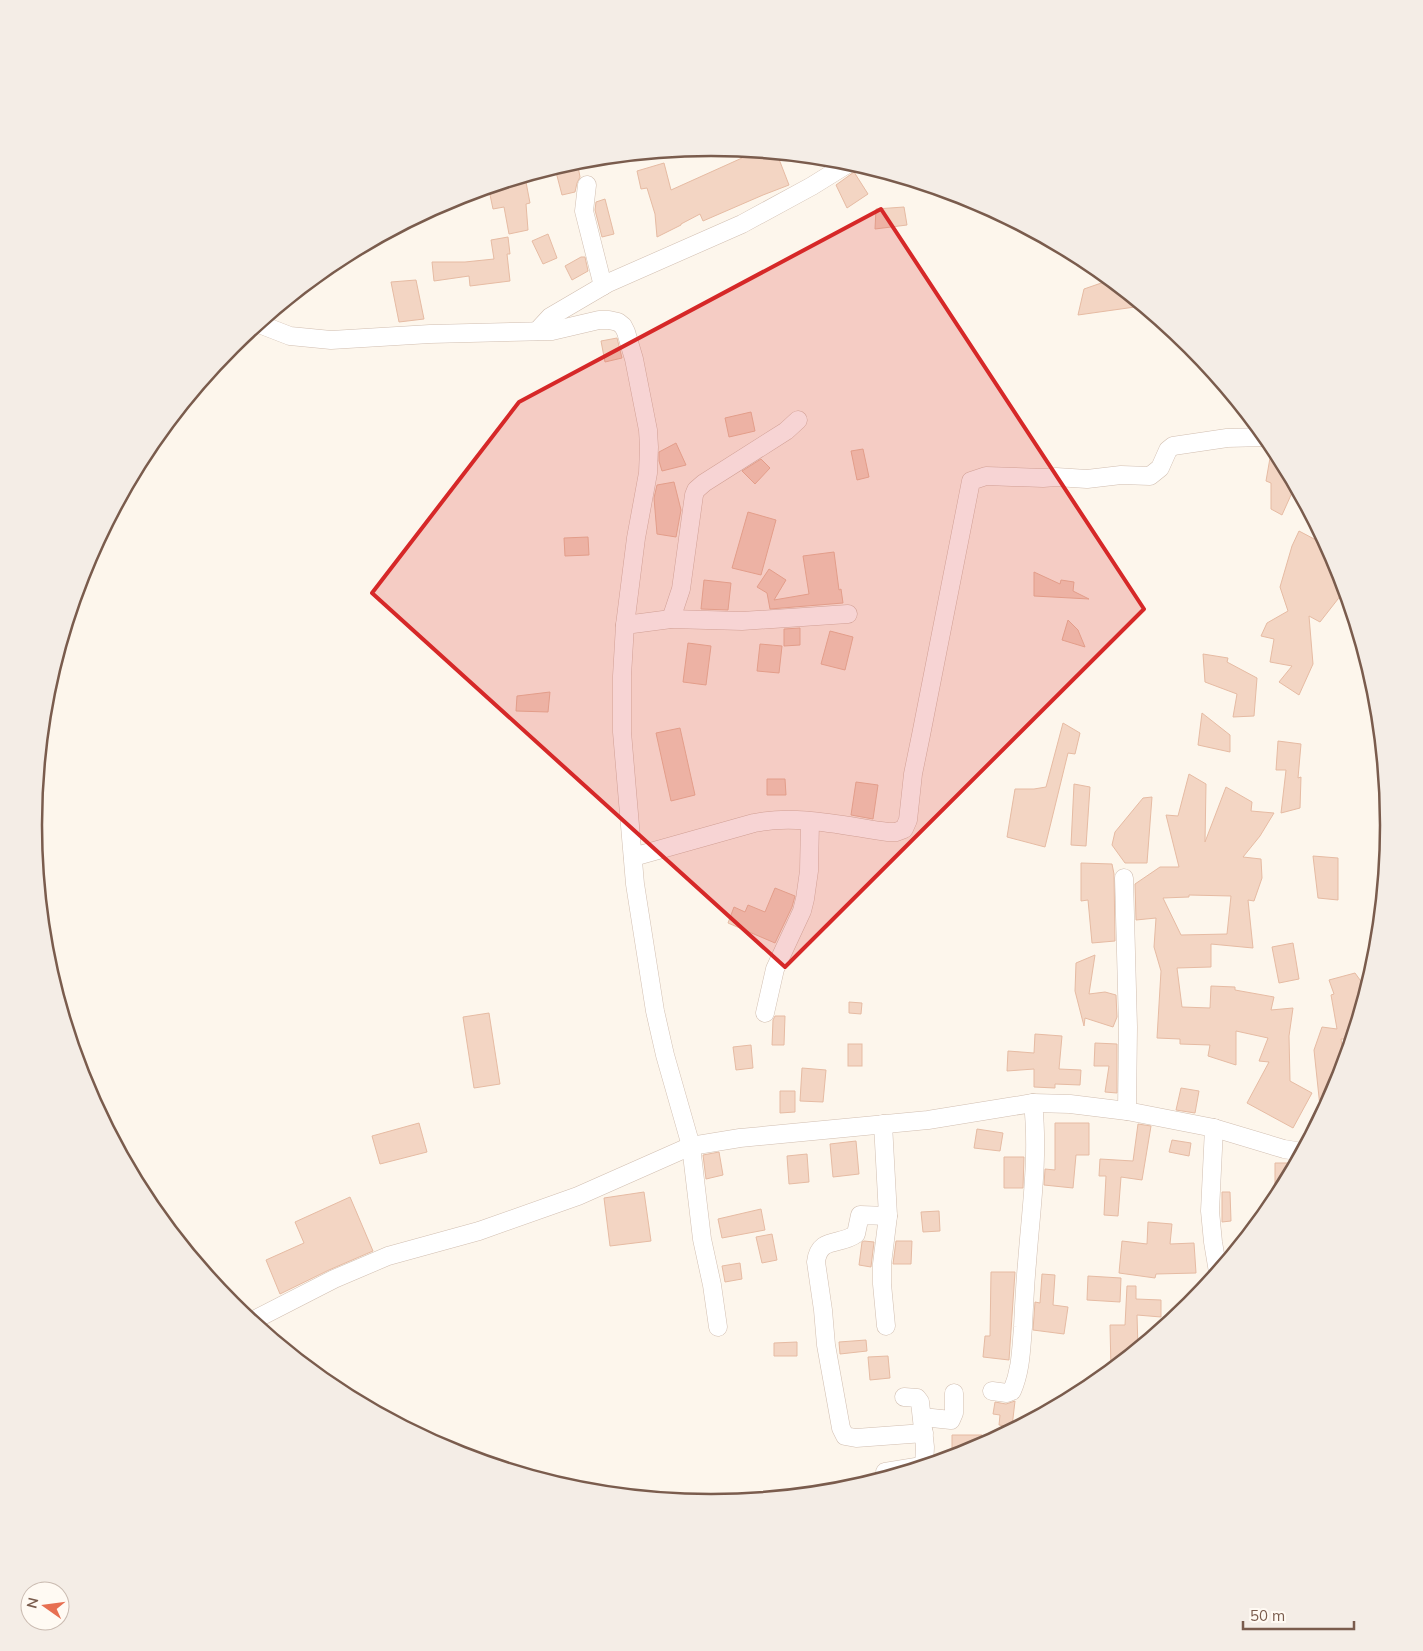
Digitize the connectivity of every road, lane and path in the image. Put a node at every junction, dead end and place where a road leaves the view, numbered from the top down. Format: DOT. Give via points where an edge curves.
graph roads {
  1 [pos="840,169"];
  2 [pos="587,186"];
  3 [pos="603,286"];
  4 [pos="266,327"];
  5 [pos="537,331"];
  6 [pos="798,420"];
  7 [pos="1256,437"];
  8 [pos="848,614"];
  9 [pos="671,619"];
  10 [pos="625,625"];
  11 [pos="810,822"];
  12 [pos="633,858"];
  13 [pos="1124,878"];
  14 [pos="765,1013"];
  15 [pos="1034,1103"];
  16 [pos="1127,1111"];
  17 [pos="883,1124"];
  18 [pos="1214,1128"];
  19 [pos="691,1146"];
  20 [pos="1296,1151"];
  21 [pos="888,1216"];
  22 [pos="1217,1264"];
  23 [pos="259,1318"];
  24 [pos="886,1326"];
  25 [pos="718,1327"];
  26 [pos="992,1391"];
  27 [pos="954,1393"];
  28 [pos="904,1397"];
  29 [pos="923,1425"];
  30 [pos="923,1460"];
  1 -- 3 [label="street" via="742,224"];
  2 -- 3 [label="street" via="584,210"];
  3 -- 5 [label="street" via="550,317"];
  4 -- 5 [label="street" via="290,336 331,340"];
  5 -- 10 [label="street" via="609,320 618,322 626,332 649,446 648,473"];
  6 -- 9 [label="street" via="696,490 680,589"];
  7 -- 11 [label="street" via="1173,446 1160,468 1150,476 1087,479 986,476 971,481 904,829 888,832"];
  8 -- 9 [label="street" via="742,621"];
  9 -- 10 [label="street"];
  10 -- 12 [label="street" via="622,732"];
  11 -- 12 [label="street" via="771,819"];
  11 -- 14 [label="street" via="805,899 772,978"];
  12 -- 19 [label="street" via="654,1011"];
  13 -- 16 [label="street"];
  15 -- 16 [label="street"];
  15 -- 17 [label="street"];
  15 -- 26 [label="street" via="1034,1196 1021,1361 1012,1391"];
  16 -- 18 [label="street"];
  17 -- 19 [label="street"];
  17 -- 21 [label="street"];
  18 -- 20 [label="street"];
  18 -- 22 [label="street" via="1210,1211"];
  19 -- 23 [label="street" via="578,1196 479,1231 388,1256"];
  19 -- 25 [label="street" via="702,1239"];
  21 -- 24 [label="street" via="882,1264"];
  21 -- 29 [label="street" via="860,1215 856,1234 818,1250 816,1262 830,1372 845,1436 856,1438"];
  27 -- 29 [label="street" via="951,1420"];
  28 -- 29 [label="street" via="919,1399"];
  29 -- 30 [label="street"];
}
